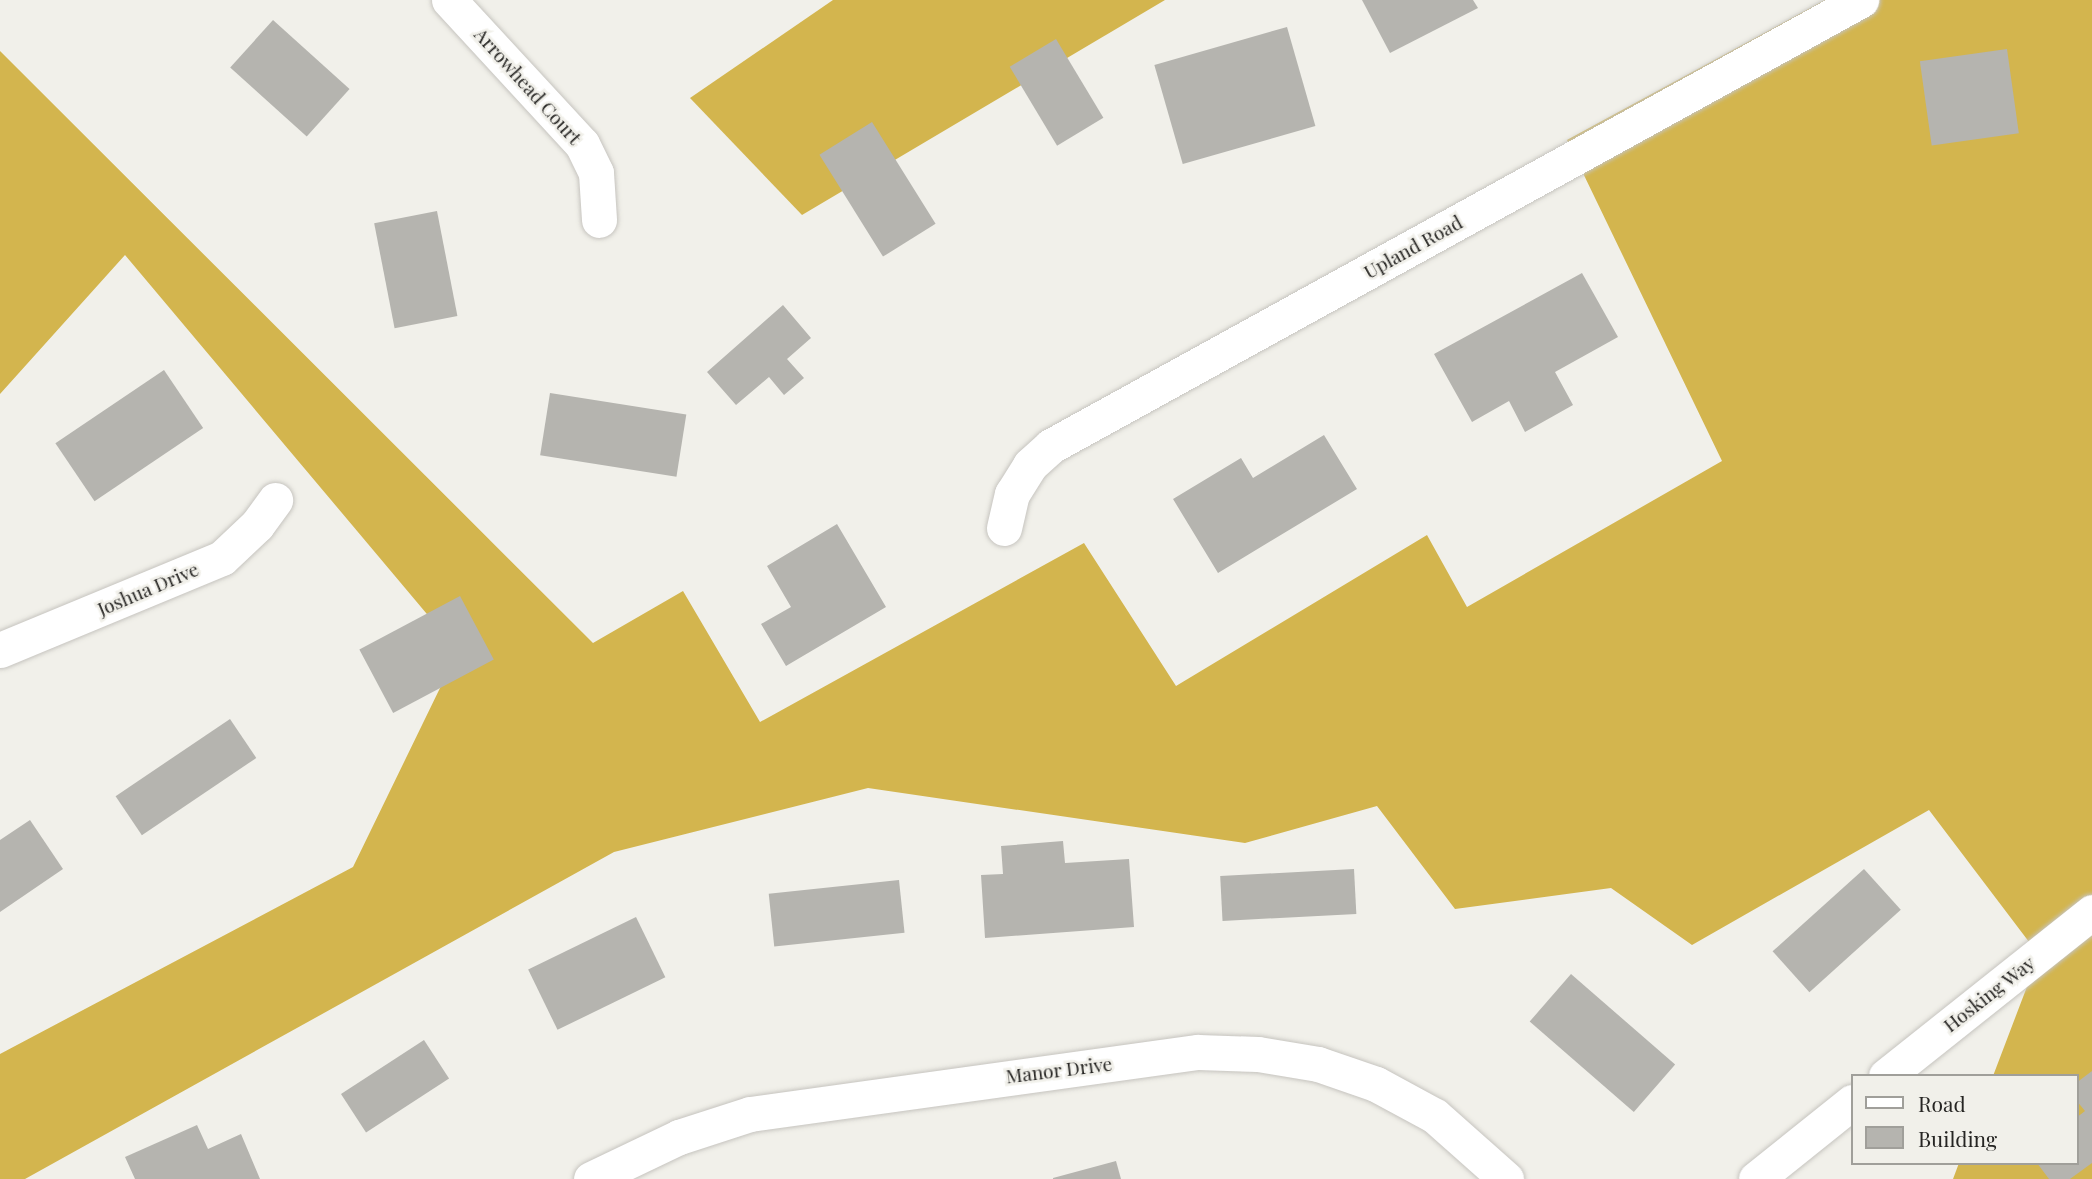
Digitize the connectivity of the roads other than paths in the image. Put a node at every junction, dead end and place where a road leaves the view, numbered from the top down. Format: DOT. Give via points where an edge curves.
graph roads {
  1 [pos="449,0"];
  2 [pos="1861,0"];
  3 [pos="598,220"];
  4 [pos="275,500"];
  5 [pos="1004,528"];
  6 [pos="0,650"];
  7 [pos="2092,912"];
  8 [pos="1889,1074"];
  9 [pos="1850,1104"];
  10 [pos="591,1179"];
  11 [pos="1506,1179"];
  12 [pos="1756,1179"];
  1 -- 3 [label="street, Arrowhead Court" via="582,144 596,173"];
  2 -- 5 [label="street, Upland Road" via="1051,446 1030,465 1012,494"];
  4 -- 6 [label="street, Joshua Drive" via="257,525 222,558"];
  7 -- 8 [label="street, Hosking Way"];
  9 -- 12 [label="street"];
  10 -- 11 [label="street, Manor Drive" via="679,1137 750,1114 1198,1052 1258,1054 1318,1064 1376,1084 1435,1116"];
}
